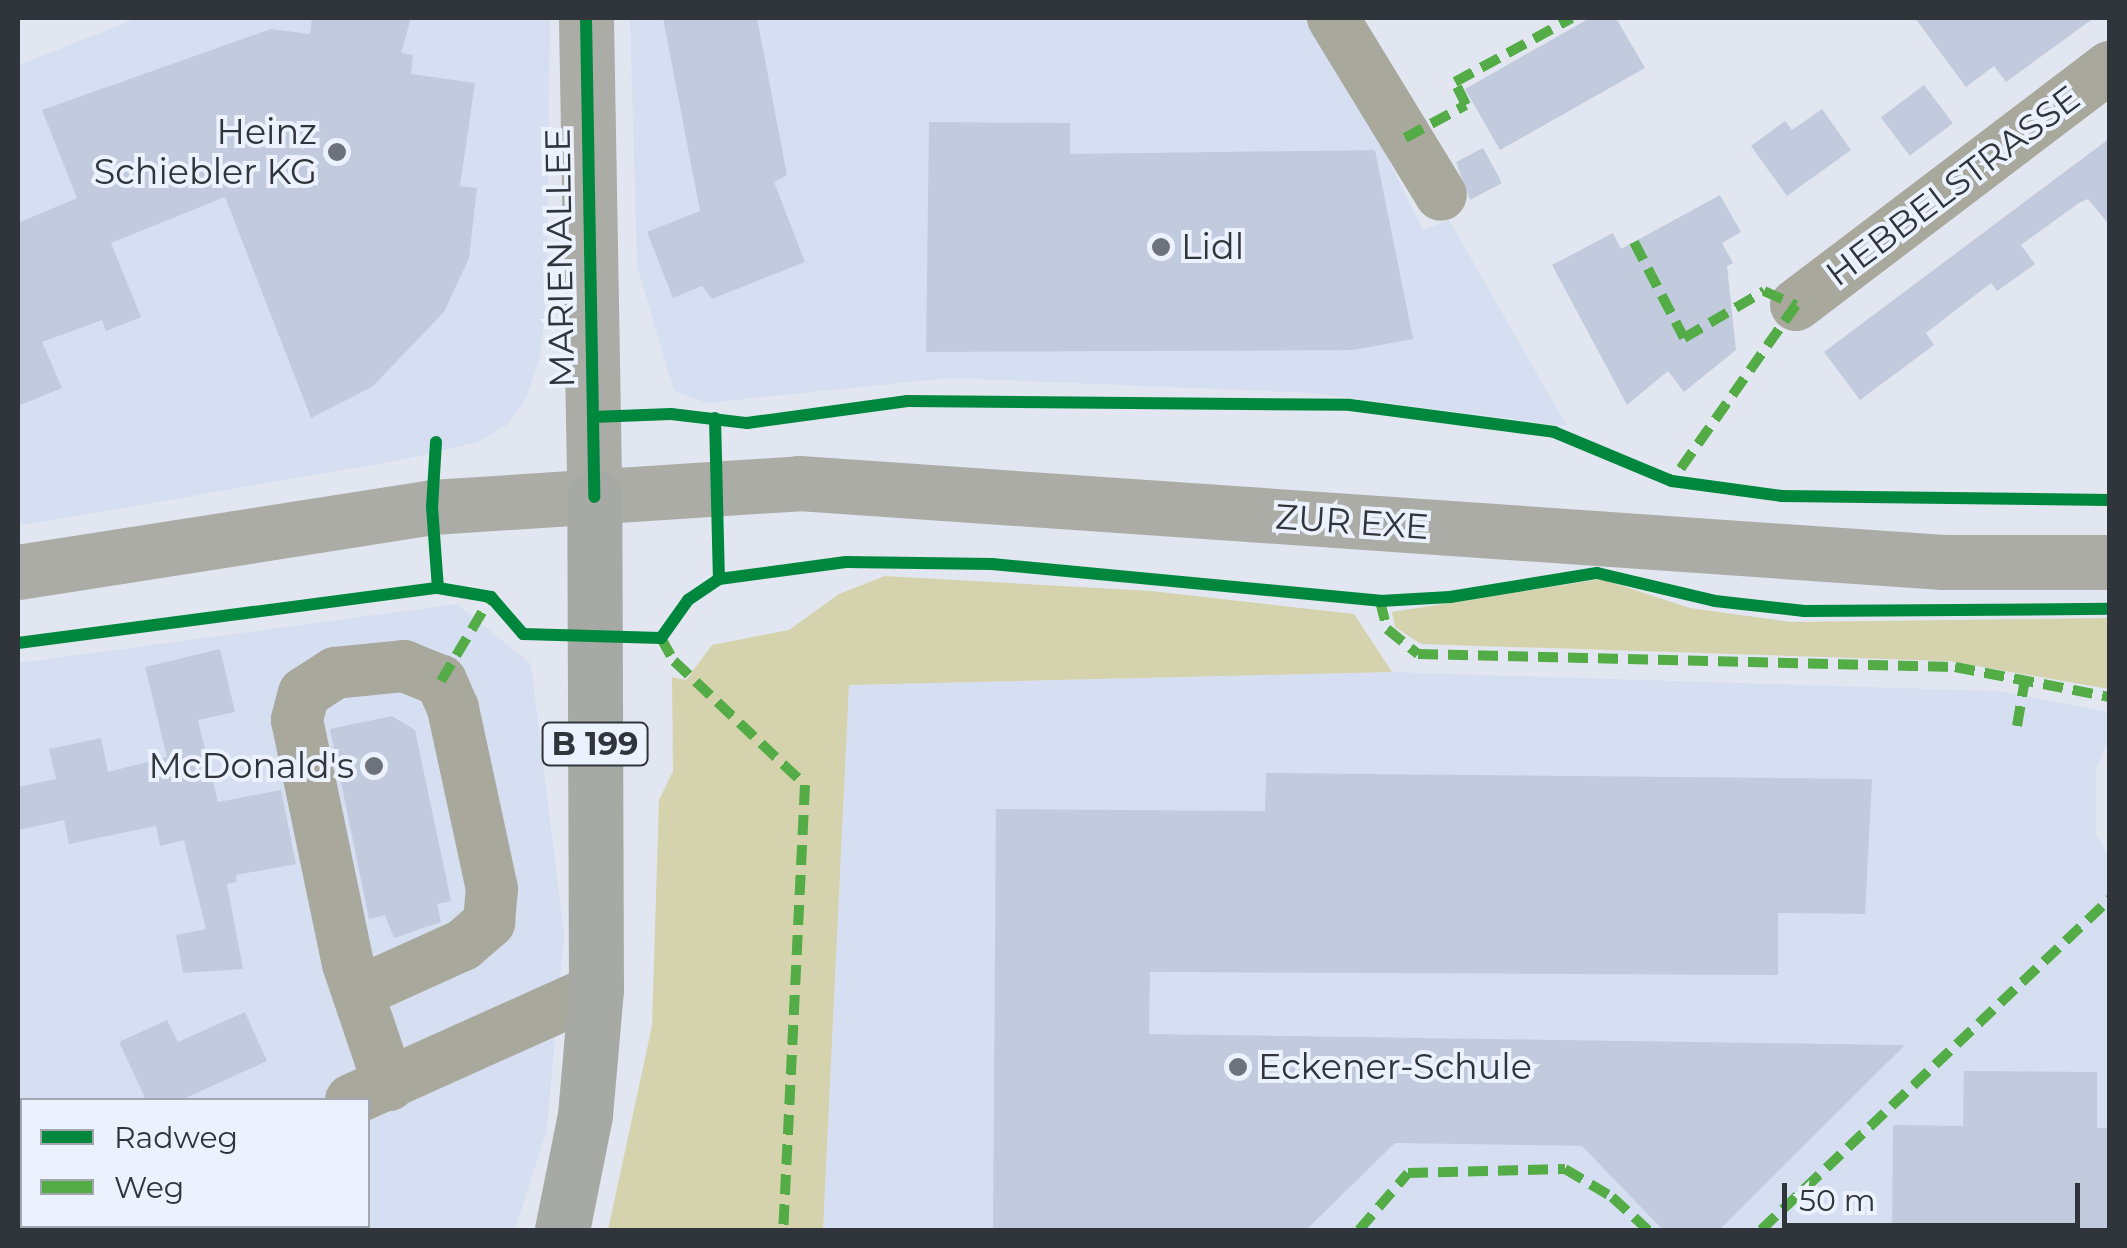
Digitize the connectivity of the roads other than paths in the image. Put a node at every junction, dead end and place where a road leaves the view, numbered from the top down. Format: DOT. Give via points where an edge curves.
graph roads {
  1 [pos="586,18"];
  2 [pos="1334,18"];
  3 [pos="2110,67"];
  4 [pos="1440,195"];
  5 [pos="1796,305"];
  6 [pos="594,497"];
  7 [pos="2110,562"];
  8 [pos="18,572"];
  9 [pos="596,990"];
  10 [pos="361,991"];
  11 [pos="370,1093"];
  12 [pos="562,1230"];
  1 -- 6 [label="main road, MARIENALLEE"];
  2 -- 4 [label="street"];
  3 -- 5 [label="street, HEBBELSTRASSE"];
  6 -- 7 [label="main road, ZUR EXE" via="818,484 1943,562"];
  6 -- 8 [label="main road, ZUR EXE" via="432,506"];
  6 -- 9 [label="highway, B 199"];
  9 -- 11 [label="street"];
  9 -- 12 [label="highway, B 199" via="585,1115"];
  10 -- 10 [label="street" via="463,945 489,922 492,889 453,708 440,681 404,666 334,674 304,693 297,720 348,964"];
  10 -- 11 [label="street"];
}
